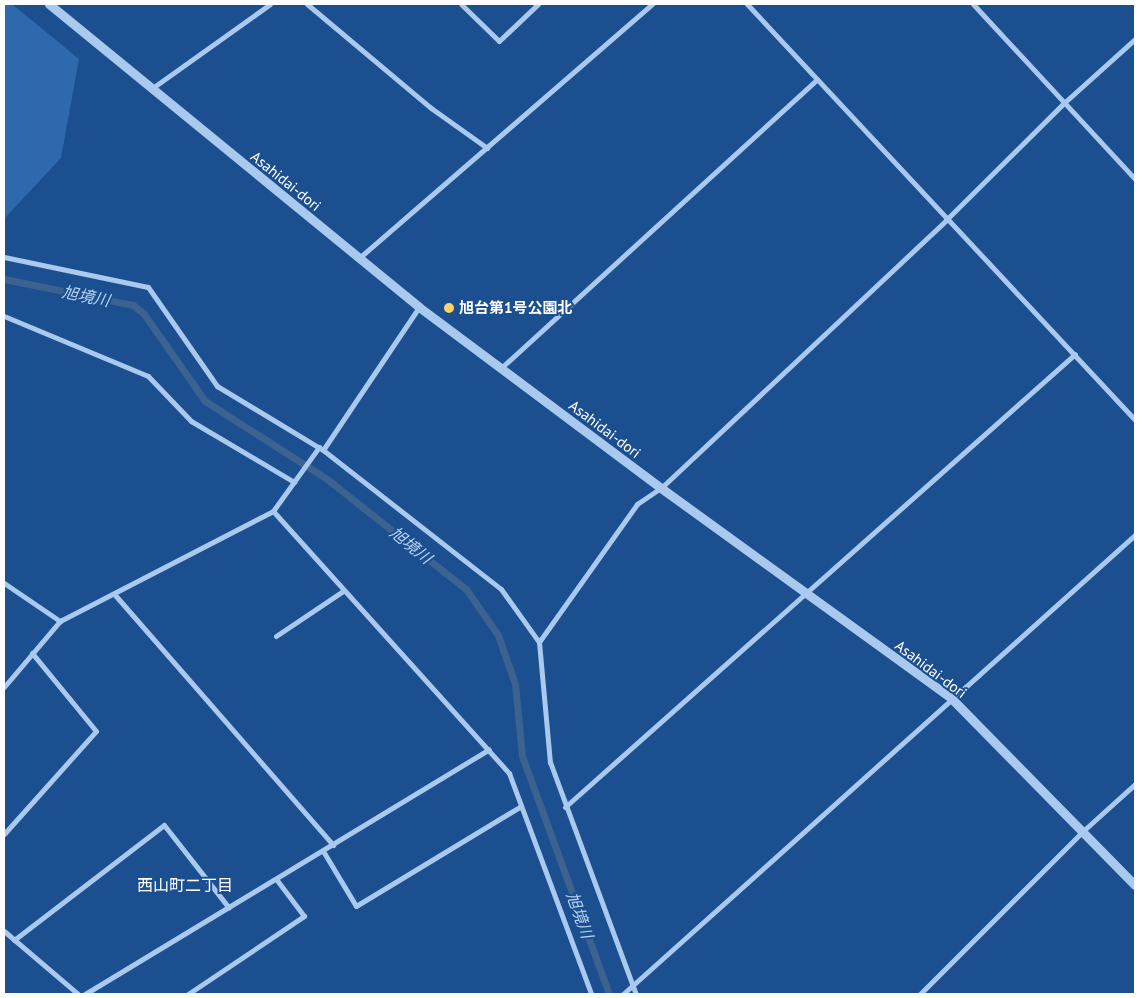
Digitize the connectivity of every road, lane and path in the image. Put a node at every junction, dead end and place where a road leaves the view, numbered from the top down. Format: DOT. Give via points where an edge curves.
graph roads {
  1 [pos="48,4"];
  2 [pos="270,4"];
  3 [pos="307,4"];
  4 [pos="461,4"];
  5 [pos="538,4"];
  6 [pos="652,4"];
  7 [pos="746,4"];
  8 [pos="973,4"];
  9 [pos="1135,39"];
  10 [pos="817,80"];
  11 [pos="151,89"];
  12 [pos="1065,102"];
  13 [pos="487,148"];
  14 [pos="1135,179"];
  15 [pos="946,220"];
  16 [pos="4,257"];
  17 [pos="358,258"];
  18 [pos="419,307"];
  19 [pos="4,316"];
  20 [pos="1075,354"];
  21 [pos="501,368"];
  22 [pos="1135,420"];
  23 [pos="321,449"];
  24 [pos="294,482"];
  25 [pos="661,488"];
  26 [pos="273,510"];
  27 [pos="1135,535"];
  28 [pos="4,583"];
  29 [pos="343,591"];
  30 [pos="806,594"];
  31 [pos="115,595"];
  32 [pos="60,621"];
  33 [pos="276,636"];
  34 [pos="539,642"];
  35 [pos="32,653"];
  36 [pos="4,687"];
  37 [pos="951,698"];
  38 [pos="489,749"];
  39 [pos="1135,784"];
  40 [pos="521,806"];
  41 [pos="564,807"];
  42 [pos="1083,831"];
  43 [pos="4,834"];
  44 [pos="333,845"];
  45 [pos="322,850"];
  46 [pos="276,879"];
  47 [pos="1135,885"];
  48 [pos="229,908"];
  49 [pos="4,931"];
  50 [pos="14,940"];
  51 [pos="633,988"];
  52 [pos="78,994"];
  53 [pos="85,994"];
  54 [pos="188,994"];
  55 [pos="591,994"];
  56 [pos="624,994"];
  57 [pos="636,994"];
  58 [pos="920,994"];
  1 -- 11 [label="street, Asahidai-dori"];
  2 -- 11 [label="street"];
  3 -- 13 [label="street" via="431,108"];
  4 -- 5 [label="street" via="499,41"];
  6 -- 13 [label="street"];
  7 -- 10 [label="street"];
  8 -- 12 [label="street"];
  9 -- 12 [label="street"];
  10 -- 15 [label="street"];
  10 -- 21 [label="street"];
  11 -- 17 [label="street, Asahidai-dori"];
  12 -- 14 [label="street"];
  12 -- 15 [label="street"];
  13 -- 17 [label="street"];
  15 -- 20 [label="street"];
  15 -- 25 [label="street"];
  16 -- 23 [label="street" via="148,286 217,386"];
  17 -- 18 [label="street, Asahidai-dori"];
  18 -- 21 [label="street, Asahidai-dori"];
  18 -- 23 [label="street"];
  19 -- 24 [label="street" via="148,376 191,421"];
  20 -- 22 [label="street"];
  20 -- 30 [label="street"];
  21 -- 25 [label="street, Asahidai-dori"];
  23 -- 24 [label="street"];
  23 -- 34 [label="street" via="501,589"];
  24 -- 26 [label="street"];
  25 -- 30 [label="street, Asahidai-dori"];
  25 -- 34 [label="street" via="637,504"];
  26 -- 29 [label="street"];
  26 -- 31 [label="street"];
  27 -- 37 [label="street"];
  28 -- 32 [label="street"];
  29 -- 33 [label="street"];
  29 -- 38 [label="street"];
  30 -- 37 [label="street, Asahidai-dori"];
  30 -- 41 [label="street"];
  31 -- 32 [label="street"];
  31 -- 44 [label="street"];
  32 -- 35 [label="street"];
  34 -- 41 [label="street" via="550,762"];
  35 -- 36 [label="street"];
  35 -- 43 [label="street" via="96,731"];
  37 -- 42 [label="street, Asahidai-dori"];
  37 -- 51 [label="street"];
  38 -- 40 [label="street" via="509,773"];
  38 -- 44 [label="street"];
  39 -- 42 [label="street"];
  40 -- 45 [label="street" via="356,906"];
  40 -- 55 [label="street"];
  41 -- 51 [label="street"];
  42 -- 47 [label="street, Asahidai-dori"];
  42 -- 58 [label="street"];
  44 -- 45 [label="street"];
  45 -- 46 [label="street"];
  46 -- 48 [label="street"];
  46 -- 54 [label="street" via="304,916"];
  48 -- 50 [label="street" via="164,826"];
  48 -- 53 [label="street"];
  49 -- 50 [label="street"];
  50 -- 52 [label="street"];
  51 -- 56 [label="street"];
  51 -- 57 [label="street"];
}
